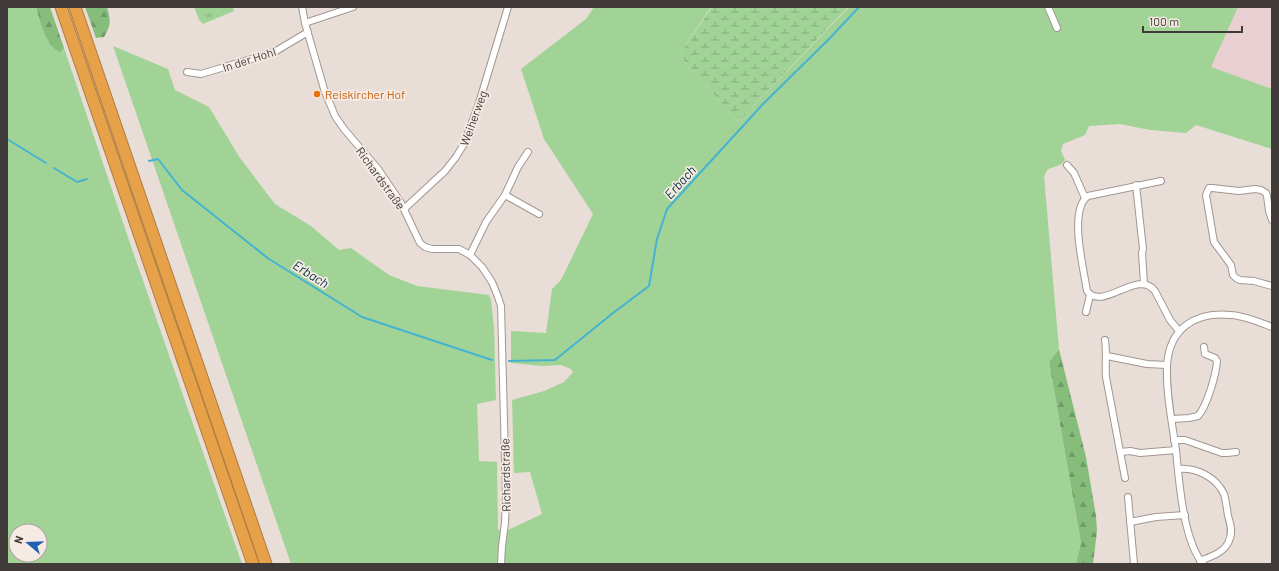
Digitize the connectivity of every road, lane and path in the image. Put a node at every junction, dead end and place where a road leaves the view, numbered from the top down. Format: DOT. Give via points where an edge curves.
graph roads {
  1 [pos="61,7"];
  2 [pos="75,7"];
  3 [pos="302,7"];
  4 [pos="353,7"];
  5 [pos="508,7"];
  6 [pos="1048,7"];
  7 [pos="305,23"];
  8 [pos="1057,28"];
  9 [pos="308,32"];
  10 [pos="187,72"];
  11 [pos="528,152"];
  12 [pos="1067,165"];
  13 [pos="1161,181"];
  14 [pos="1136,185"];
  15 [pos="505,194"];
  16 [pos="1085,198"];
  17 [pos="404,209"];
  18 [pos="539,214"];
  19 [pos="1272,220"];
  20 [pos="470,255"];
  21 [pos="1144,284"];
  22 [pos="1272,286"];
  23 [pos="1090,295"];
  24 [pos="1086,312"];
  25 [pos="1272,327"];
  26 [pos="1179,331"];
  27 [pos="1105,340"];
  28 [pos="1204,347"];
  29 [pos="1107,356"];
  30 [pos="1167,365"];
  31 [pos="1172,419"];
  32 [pos="1174,440"];
  33 [pos="1176,450"];
  34 [pos="1121,452"];
  35 [pos="1236,452"];
  36 [pos="1178,469"];
  37 [pos="1125,478"];
  38 [pos="1128,498"];
  39 [pos="1185,515"];
  40 [pos="1130,522"];
  41 [pos="1201,562"];
  42 [pos="253,564"];
  43 [pos="266,564"];
  44 [pos="500,564"];
  45 [pos="1134,564"];
  1 -- 42 [label="highway"];
  2 -- 43 [label="highway"];
  3 -- 7 [label="street, Richardstraße"];
  4 -- 7 [label="street"];
  5 -- 17 [label="street, Weiherweg" via="464,144 445,171"];
  6 -- 8 [label="street"];
  7 -- 9 [label="street, Richardstraße"];
  9 -- 10 [label="street, In der Hohl" via="265,55 201,74"];
  9 -- 17 [label="street, Richardstraße" via="324,89 335,116 378,170"];
  11 -- 15 [label="street"];
  12 -- 16 [label="street" via="1074,173"];
  13 -- 14 [label="street"];
  14 -- 16 [label="street"];
  14 -- 21 [label="street"];
  15 -- 18 [label="street"];
  15 -- 20 [label="street" via="486,222"];
  16 -- 23 [label="street" via="1078,218 1078,236 1087,291"];
  17 -- 20 [label="street, Richardstraße" via="420,243 425,247 459,249"];
  19 -- 22 [label="street" via="1266,192 1255,189 1239,191 1208,188 1206,195 1214,242 1231,264 1233,275 1240,280"];
  20 -- 44 [label="street, Richardstraße" via="492,282 501,306 506,497"];
  21 -- 23 [label="street" via="1125,288 1108,296"];
  21 -- 26 [label="street" via="1153,287"];
  23 -- 24 [label="street"];
  25 -- 26 [label="street" via="1232,315 1221,315 1199,318"];
  26 -- 30 [label="street" via="1170,349"];
  27 -- 29 [label="street"];
  28 -- 31 [label="street" via="1205,354 1217,361 1204,407 1198,416"];
  29 -- 30 [label="street" via="1146,364"];
  29 -- 34 [label="street" via="1106,377"];
  30 -- 31 [label="street"];
  31 -- 32 [label="street"];
  32 -- 33 [label="street"];
  32 -- 35 [label="street" via="1185,440 1222,453"];
  33 -- 34 [label="street"];
  33 -- 36 [label="street"];
  34 -- 37 [label="street"];
  36 -- 39 [label="street"];
  36 -- 41 [label="street" via="1206,475 1214,480 1224,495 1231,533 1229,542"];
  38 -- 40 [label="street"];
  39 -- 40 [label="street"];
  39 -- 41 [label="street" via="1190,541"];
  40 -- 45 [label="street"];
}
